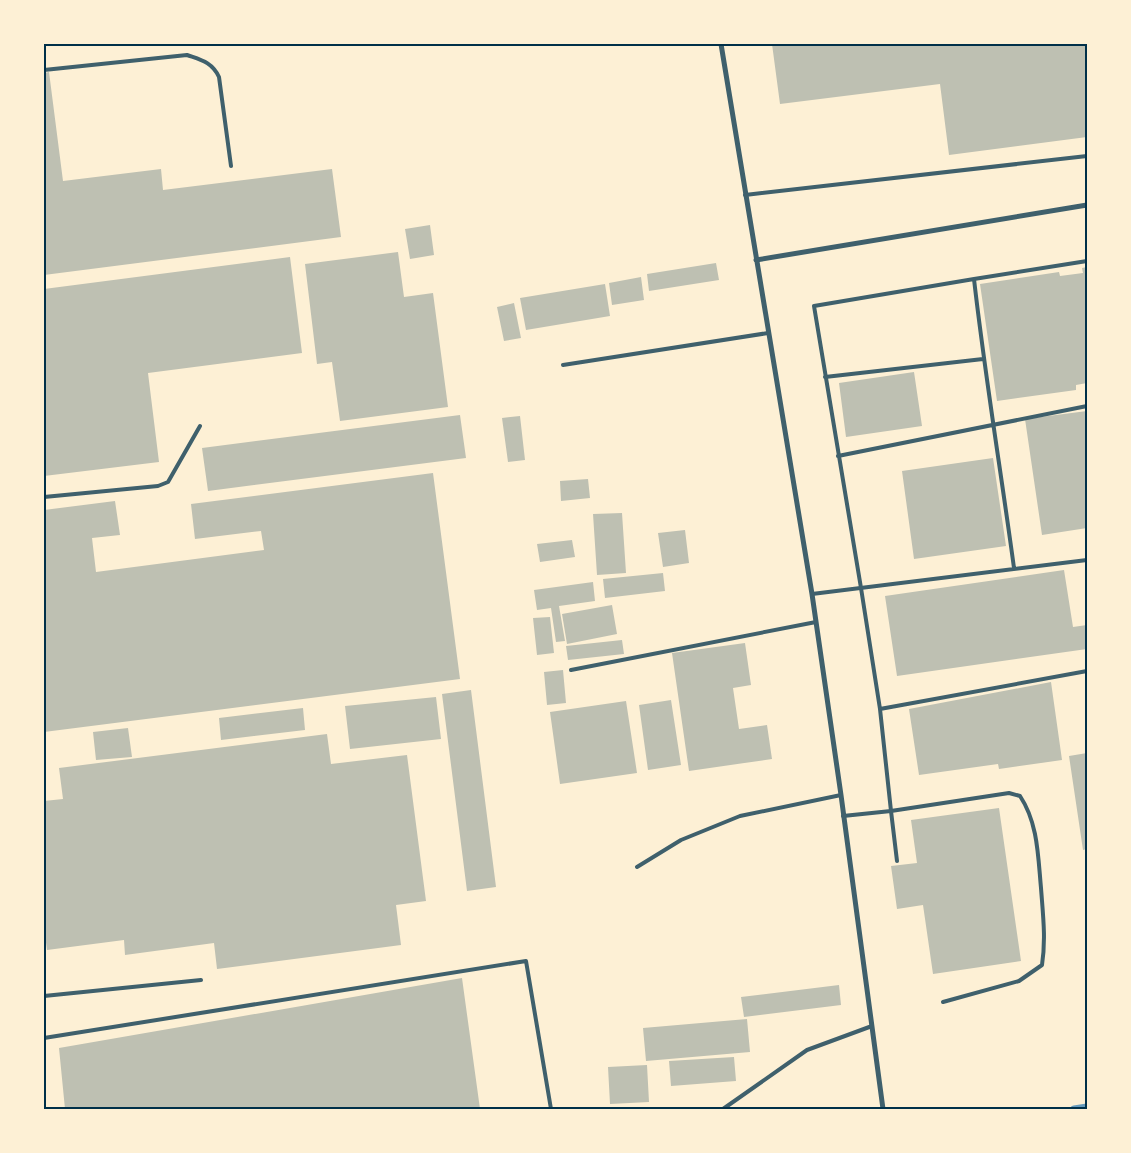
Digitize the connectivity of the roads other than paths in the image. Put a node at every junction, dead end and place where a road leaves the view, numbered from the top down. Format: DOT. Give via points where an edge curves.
graph roads {
  1 [pos="721,44"];
  2 [pos="44,70"];
  3 [pos="1087,156"];
  4 [pos="231,166"];
  5 [pos="745,195"];
  6 [pos="1087,205"];
  7 [pos="756,260"];
  8 [pos="1087,261"];
  9 [pos="974,279"];
  10 [pos="768,332"];
  11 [pos="983,359"];
  12 [pos="563,366"];
  13 [pos="826,377"];
  14 [pos="1087,406"];
  15 [pos="995,424"];
  16 [pos="200,426"];
  17 [pos="838,456"];
  18 [pos="44,497"];
  19 [pos="1087,560"];
  20 [pos="1014,568"];
  21 [pos="861,588"];
  22 [pos="812,594"];
  23 [pos="816,622"];
  24 [pos="571,670"];
  25 [pos="1087,671"];
  26 [pos="880,709"];
  27 [pos="841,795"];
  28 [pos="892,811"];
  29 [pos="843,816"];
  30 [pos="897,861"];
  31 [pos="637,867"];
  32 [pos="201,980"];
  33 [pos="44,996"];
  34 [pos="943,1002"];
  35 [pos="872,1026"];
  36 [pos="44,1038"];
  37 [pos="551,1109"];
  38 [pos="722,1109"];
  39 [pos="883,1109"];
  1 -- 5 [label="street"];
  2 -- 4 [label="lane" via="187,55 204,61 215,68 218,77"];
  3 -- 5 [label="lane"];
  5 -- 7 [label="street"];
  6 -- 7 [label="street"];
  7 -- 10 [label="street"];
  8 -- 9 [label="lane"];
  9 -- 11 [label="lane"];
  9 -- 13 [label="lane" via="814,306"];
  10 -- 12 [label="lane"];
  10 -- 22 [label="street"];
  11 -- 13 [label="lane"];
  11 -- 15 [label="lane"];
  13 -- 17 [label="lane"];
  14 -- 15 [label="lane"];
  15 -- 17 [label="lane"];
  15 -- 20 [label="lane"];
  16 -- 18 [label="lane" via="168,482 158,486"];
  17 -- 21 [label="lane"];
  19 -- 20 [label="lane"];
  20 -- 21 [label="lane"];
  21 -- 22 [label="lane"];
  21 -- 26 [label="lane"];
  22 -- 23 [label="street"];
  23 -- 24 [label="lane"];
  23 -- 27 [label="street"];
  25 -- 26 [label="lane"];
  26 -- 28 [label="lane"];
  27 -- 29 [label="street"];
  27 -- 31 [label="lane" via="740,816 681,840"];
  28 -- 29 [label="lane"];
  28 -- 30 [label="lane"];
  28 -- 34 [label="lane" via="1009,793 1020,796 1028,807 1036,836 1045,944 1042,965 1019,981"];
  29 -- 35 [label="street"];
  32 -- 33 [label="lane"];
  35 -- 38 [label="lane" via="807,1050"];
  35 -- 39 [label="street"];
  36 -- 37 [label="lane" via="526,961"];
}
